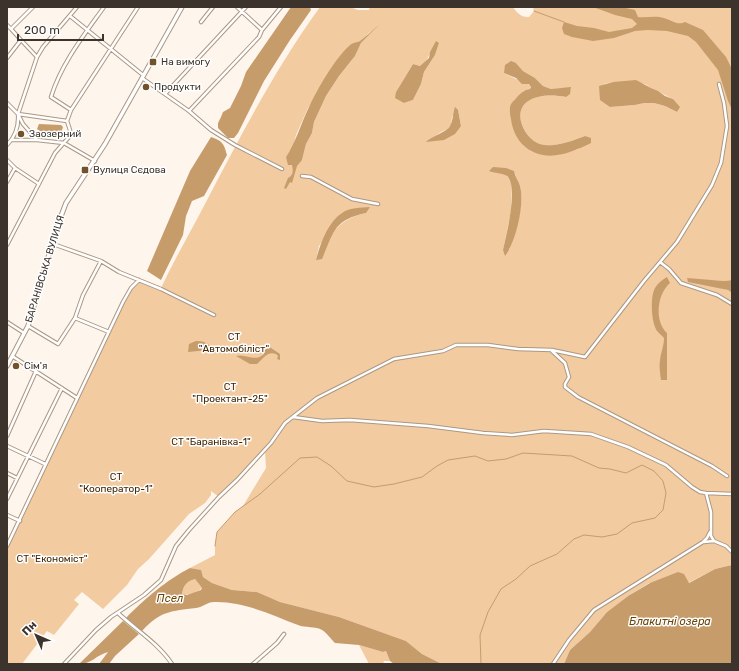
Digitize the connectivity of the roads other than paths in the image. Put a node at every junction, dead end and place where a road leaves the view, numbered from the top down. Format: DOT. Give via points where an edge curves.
graph roads {
  1 [pos="33,7"];
  2 [pos="77,7"];
  3 [pos="104,7"];
  4 [pos="138,7"];
  5 [pos="182,7"];
  6 [pos="213,7"];
  7 [pos="237,7"];
  8 [pos="246,7"];
  9 [pos="281,7"];
  10 [pos="242,12"];
  11 [pos="70,16"];
  12 [pos="201,22"];
  13 [pos="7,25"];
  14 [pos="11,29"];
  15 [pos="88,30"];
  16 [pos="262,30"];
  17 [pos="21,40"];
  18 [pos="112,49"];
  19 [pos="37,57"];
  20 [pos="7,58"];
  21 [pos="143,77"];
  22 [pos="719,84"];
  23 [pos="165,94"];
  24 [pos="7,103"];
  25 [pos="71,110"];
  26 [pos="189,111"];
  27 [pos="18,114"];
  28 [pos="67,121"];
  29 [pos="12,140"];
  30 [pos="37,140"];
  31 [pos="64,143"];
  32 [pos="7,145"];
  33 [pos="7,160"];
  34 [pos="95,161"];
  35 [pos="15,168"];
  36 [pos="282,169"];
  37 [pos="302,176"];
  38 [pos="7,182"];
  39 [pos="39,184"];
  40 [pos="378,204"];
  41 [pos="53,244"];
  42 [pos="7,245"];
  43 [pos="101,261"];
  44 [pos="660,262"];
  45 [pos="139,280"];
  46 [pos="732,304"];
  47 [pos="214,315"];
  48 [pos="75,318"];
  49 [pos="7,322"];
  50 [pos="28,326"];
  51 [pos="109,332"];
  52 [pos="24,333"];
  53 [pos="552,350"];
  54 [pos="12,356"];
  55 [pos="7,366"];
  56 [pos="36,371"];
  57 [pos="62,388"];
  58 [pos="77,398"];
  59 [pos="292,417"];
  60 [pos="7,436"];
  61 [pos="7,446"];
  62 [pos="28,455"];
  63 [pos="45,464"];
  64 [pos="7,473"];
  65 [pos="727,476"];
  66 [pos="17,478"];
  67 [pos="706,493"];
  68 [pos="732,494"];
  69 [pos="7,499"];
  70 [pos="7,514"];
  71 [pos="20,521"];
  72 [pos="710,532"];
  73 [pos="714,541"];
  74 [pos="703,542"];
  75 [pos="7,546"];
  76 [pos="732,552"];
  77 [pos="118,613"];
  78 [pos="284,634"];
  79 [pos="64,664"];
  80 [pos="172,664"];
  81 [pos="253,664"];
  82 [pos="554,664"];
  1 -- 14 [label="street"];
  2 -- 11 [label="street"];
  3 -- 15 [label="street"];
  4 -- 18 [label="street"];
  5 -- 21 [label="main road, БАРАНІВСЬКА ВУЛИЦЯ"];
  6 -- 12 [label="street"];
  7 -- 10 [label="street"];
  8 -- 10 [label="street"];
  9 -- 16 [label="street"];
  10 -- 16 [label="street"];
  10 -- 23 [label="street"];
  11 -- 15 [label="street"];
  11 -- 19 [label="street" via="43,46"];
  13 -- 14 [label="street"];
  14 -- 17 [label="street"];
  15 -- 18 [label="street"];
  15 -- 25 [label="street" via="67,62 51,98"];
  16 -- 26 [label="street" via="259,37"];
  17 -- 19 [label="street"];
  17 -- 20 [label="street"];
  18 -- 21 [label="street"];
  18 -- 25 [label="street"];
  19 -- 27 [label="street"];
  21 -- 23 [label="street"];
  21 -- 34 [label="main road, БАРАНІВСЬКА ВУЛИЦЯ"];
  22 -- 44 [label="street" via="726,126 721,164 712,185 677,242"];
  23 -- 26 [label="street"];
  24 -- 27 [label="street"];
  25 -- 28 [label="street"];
  26 -- 36 [label="street" via="211,130 235,145"];
  27 -- 28 [label="street"];
  27 -- 29 [label="street" via="19,123"];
  27 -- 30 [label="street"];
  28 -- 31 [label="street" via="70,130 69,137"];
  29 -- 30 [label="street"];
  29 -- 32 [label="street"];
  30 -- 31 [label="street"];
  31 -- 34 [label="street"];
  31 -- 39 [label="street" via="55,153"];
  33 -- 35 [label="street"];
  34 -- 41 [label="main road, БАРАНІВСЬКА ВУЛИЦЯ" via="66,203"];
  35 -- 38 [label="street"];
  35 -- 39 [label="street"];
  37 -- 40 [label="street" via="311,177 352,199"];
  39 -- 42 [label="street"];
  41 -- 43 [label="street"];
  41 -- 50 [label="main road, БАРАНІВСЬКА ВУЛИЦЯ"];
  43 -- 45 [label="street"];
  43 -- 48 [label="street" via="83,295"];
  44 -- 46 [label="street" via="682,283 717,295"];
  44 -- 53 [label="street" via="585,357"];
  45 -- 47 [label="street"];
  45 -- 51 [label="street" via="131,288"];
  48 -- 50 [label="street" via="58,344"];
  48 -- 51 [label="street"];
  49 -- 52 [label="street"];
  50 -- 52 [label="main road, БАРАНІВСЬКА ВУЛИЦЯ"];
  51 -- 58 [label="street"];
  52 -- 54 [label="main road, БАРАНІВСЬКА ВУЛИЦЯ"];
  53 -- 59 [label="street" via="456,345 443,351 394,359 317,398"];
  53 -- 65 [label="street" via="565,363 569,377 565,387 578,397"];
  54 -- 55 [label="main road, БАРАНІВСЬКА ВУЛИЦЯ"];
  54 -- 56 [label="street"];
  56 -- 57 [label="street"];
  56 -- 60 [label="street"];
  57 -- 58 [label="street"];
  57 -- 62 [label="street"];
  58 -- 63 [label="street"];
  59 -- 67 [label="street" via="322,421 350,420 428,426 512,435 544,431 591,434 628,446 666,465 692,487"];
  59 -- 77 [label="street" via="176,546 161,580"];
  61 -- 62 [label="street"];
  62 -- 63 [label="street"];
  62 -- 66 [label="street"];
  63 -- 71 [label="street"];
  64 -- 66 [label="street"];
  66 -- 69 [label="street"];
  67 -- 68 [label="street"];
  67 -- 72 [label="street" via="711,512"];
  70 -- 71 [label="street"];
  71 -- 75 [label="street"];
  72 -- 73 [label="street"];
  72 -- 74 [label="street"];
  73 -- 74 [label="street"];
  73 -- 76 [label="street"];
  74 -- 82 [label="street" via="594,610 569,640"];
  77 -- 79 [label="street" via="96,630"];
  77 -- 80 [label="street" via="150,638"];
  78 -- 81 [label="street"];
}
